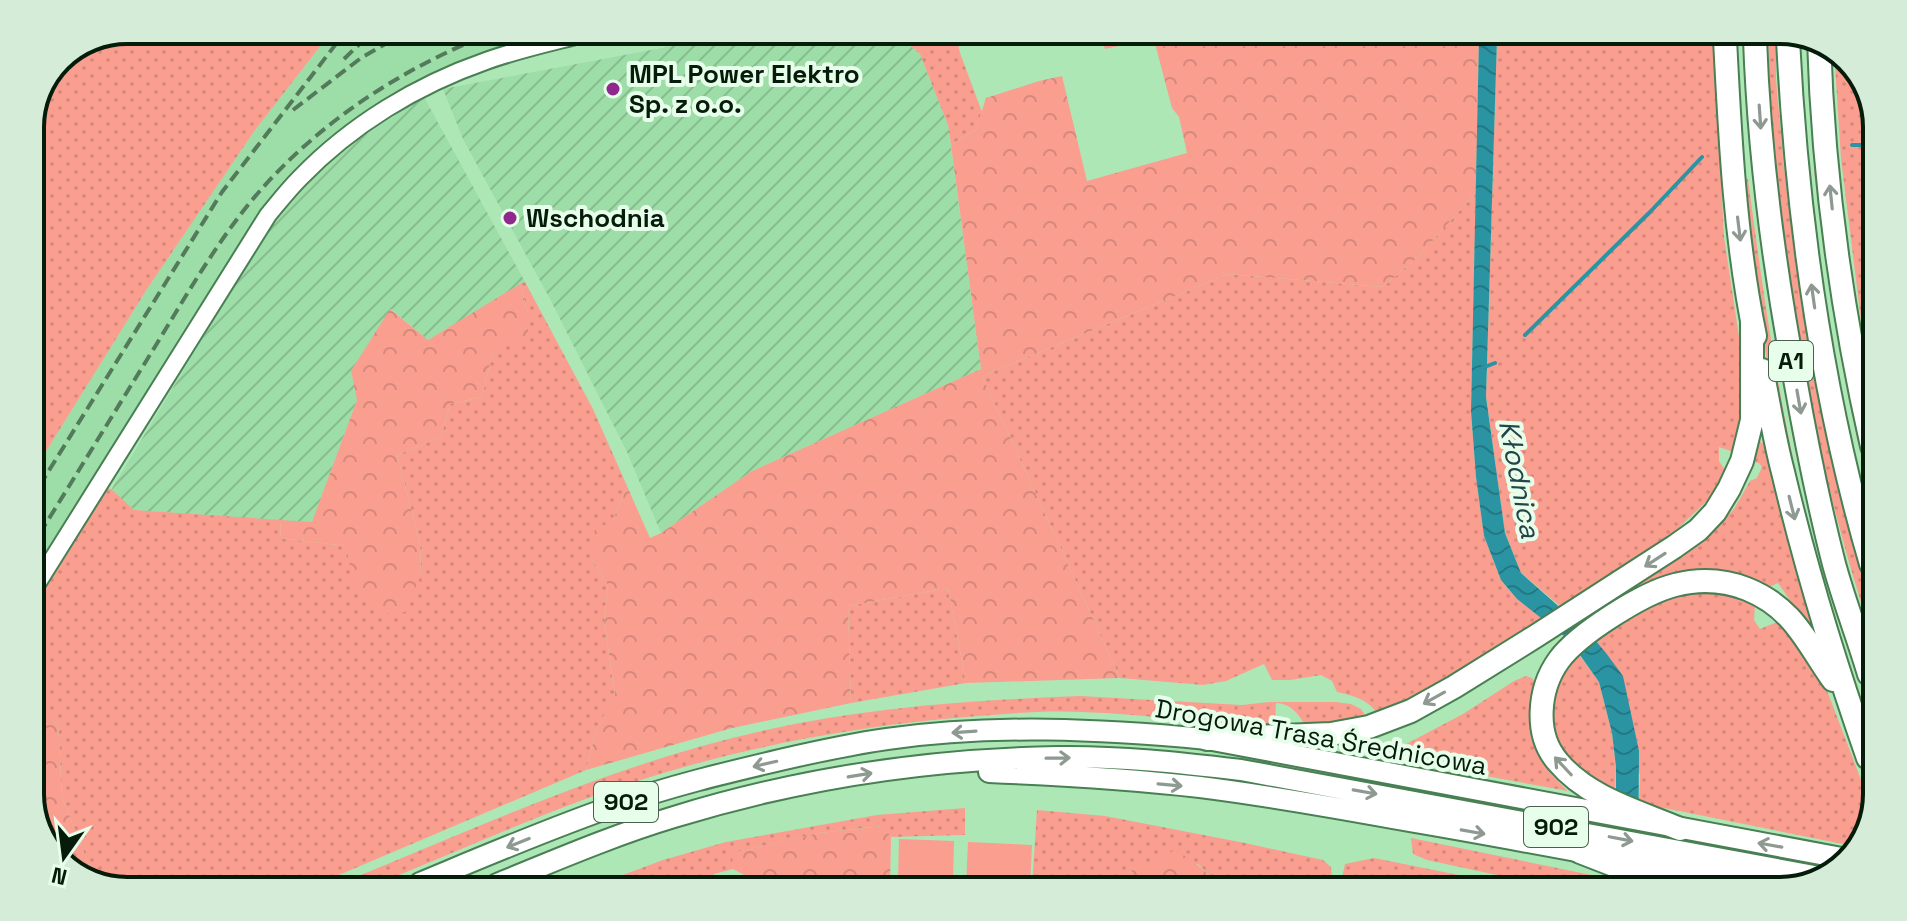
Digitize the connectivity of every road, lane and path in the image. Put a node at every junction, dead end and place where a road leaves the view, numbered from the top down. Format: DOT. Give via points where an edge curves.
graph roads {
  1 [pos="548,44"];
  2 [pos="1725,44"];
  3 [pos="1755,44"];
  4 [pos="1788,45"];
  5 [pos="1820,55"];
  6 [pos="1752,322"];
  7 [pos="1849,330"];
  8 [pos="1863,364"];
  9 [pos="1863,405"];
  10 [pos="1863,533"];
  11 [pos="44,573"];
  12 [pos="1863,655"];
  13 [pos="1848,700"];
  14 [pos="1207,739"];
  15 [pos="1863,744"];
  16 [pos="1286,745"];
  17 [pos="897,769"];
  18 [pos="1680,829"];
  19 [pos="1580,852"];
  20 [pos="1834,857"];
  21 [pos="1802,874"];
  22 [pos="435,877"];
  23 [pos="514,877"];
  24 [pos="1644,877"];
  25 [pos="1714,877"];
  1 -- 11 [label="street" via="430,83 377,114 299,178 268,215"];
  2 -- 6 [label="highway, one-way" via="1729,131"];
  3 -- 12 [label="highway, A1, one-way" via="1769,216 1786,332 1810,464"];
  10 -- 4 [label="highway, A1, one-way" via="1815,309 1797,171"];
  7 -- 5 [label="highway, one-way" via="1834,231"];
  6 -- 13 [label="highway, one-way" via="1789,498"];
  6 -- 16 [label="highway, one-way" via="1752,420 1742,461 1715,512 1698,530 1411,711 1369,727"];
  7 -- 8 [label="highway"];
  7 -- 9 [label="highway"];
  13 -- 15 [label="highway"];
  18 -- 13 [label="highway, one-way" via="1604,797 1577,780 1548,748 1542,702 1559,660 1577,641 1665,588 1720,582 1749,590 1788,616"];
  14 -- 16 [label="highway"];
  14 -- 22 [label="main road, Drogowa Trasa Średnicowa / 902, one-way" via="1044,729 957,732 841,747 735,770 617,805"];
  16 -- 18 [label="main road, Drogowa Trasa Średnicowa / 902"];
  17 -- 19 [label="main road, one-way" via="1200,787"];
  17 -- 21 [label="main road, Drogowa Trasa Średnicowa / 902, one-way" via="1059,757 1197,764"];
  23 -- 17 [label="main road, Drogowa Trasa Średnicowa / 902, one-way" via="675,816"];
  20 -- 18 [label="main road, Drogowa Trasa Średnicowa / 902, one-way"];
  19 -- 24 [label="highway"];
  19 -- 25 [label="main road"];
}
